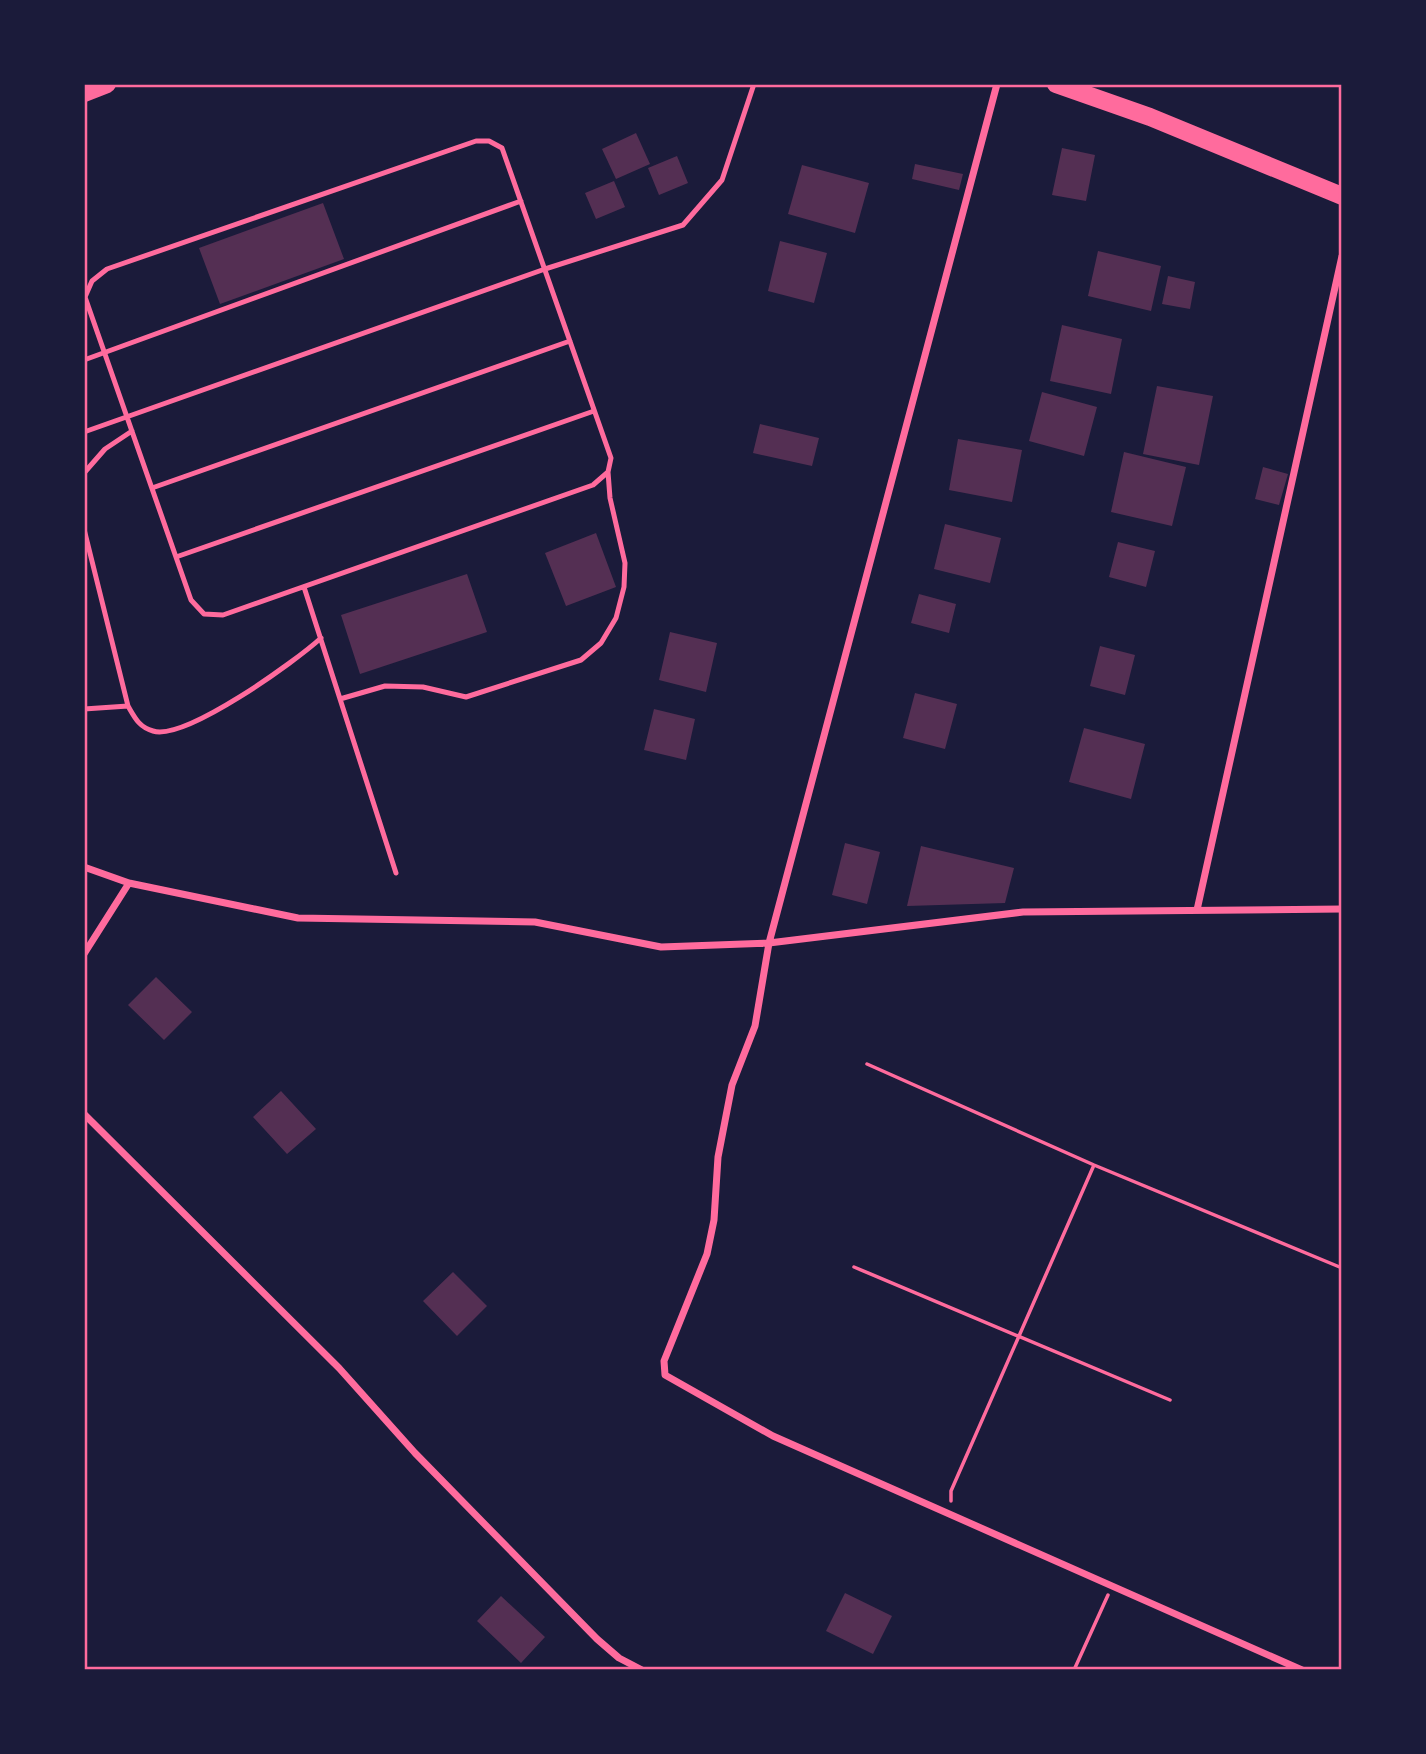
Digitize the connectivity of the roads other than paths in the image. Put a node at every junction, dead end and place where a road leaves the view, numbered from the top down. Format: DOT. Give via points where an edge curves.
graph roads {
  1 [pos="107,84"];
  2 [pos="754,84"];
  3 [pos="997,84"];
  4 [pos="1056,84"];
  5 [pos="84,93"];
  6 [pos="1342,196"];
  7 [pos="521,201"];
  8 [pos="1342,256"];
  9 [pos="545,269"];
  10 [pos="570,341"];
  11 [pos="104,350"];
  12 [pos="84,360"];
  13 [pos="594,411"];
  14 [pos="127,417"];
  15 [pos="132,431"];
  16 [pos="84,432"];
  17 [pos="608,472"];
  18 [pos="84,473"];
  19 [pos="152,488"];
  20 [pos="84,529"];
  21 [pos="176,557"];
  22 [pos="304,587"];
  23 [pos="321,638"];
  24 [pos="340,699"];
  25 [pos="128,706"];
  26 [pos="84,709"];
  27 [pos="84,867"];
  28 [pos="396,873"];
  29 [pos="129,883"];
  30 [pos="1342,909"];
  31 [pos="1198,910"];
  32 [pos="769,943"];
  33 [pos="84,954"];
  34 [pos="84,1114"];
  35 [pos="642,1670"];
  36 [pos="1303,1670"];
  1 -- 5 [label="highway"];
  2 -- 9 [label="lane" via="722,180 683,225"];
  3 -- 32 [label="street"];
  4 -- 6 [label="highway" via="1150,117"];
  7 -- 9 [label="lane"];
  7 -- 11 [label="lane"];
  7 -- 11 [label="lane" via="502,148 482,140 107,269 92,281 85,297"];
  8 -- 31 [label="street"];
  9 -- 10 [label="lane"];
  9 -- 14 [label="lane"];
  10 -- 13 [label="lane"];
  10 -- 19 [label="lane"];
  11 -- 12 [label="lane"];
  11 -- 14 [label="lane"];
  13 -- 17 [label="lane" via="611,458"];
  13 -- 21 [label="lane"];
  14 -- 15 [label="lane"];
  14 -- 16 [label="lane"];
  15 -- 18 [label="lane" via="105,449"];
  15 -- 19 [label="lane"];
  17 -- 22 [label="lane" via="593,485"];
  17 -- 24 [label="lane" via="625,563 624,587 616,618 601,643 581,660 466,696 423,687 385,686"];
  19 -- 21 [label="lane"];
  20 -- 25 [label="lane"];
  21 -- 22 [label="lane" via="191,600 204,614 223,615"];
  22 -- 23 [label="lane"];
  23 -- 24 [label="lane"];
  23 -- 25 [label="lane" via="295,663 176,730 156,732 139,724"];
  24 -- 28 [label="lane"];
  25 -- 26 [label="lane"];
  27 -- 29 [label="street"];
  29 -- 32 [label="street" via="298,918 535,922 661,947"];
  29 -- 33 [label="street"];
  30 -- 31 [label="street"];
  31 -- 32 [label="street" via="1023,912"];
  32 -- 36 [label="street" via="755,1026 732,1085 706,1254 664,1361 665,1375 773,1436"];
  34 -- 35 [label="street" via="339,1368 415,1453 597,1639"];
}
